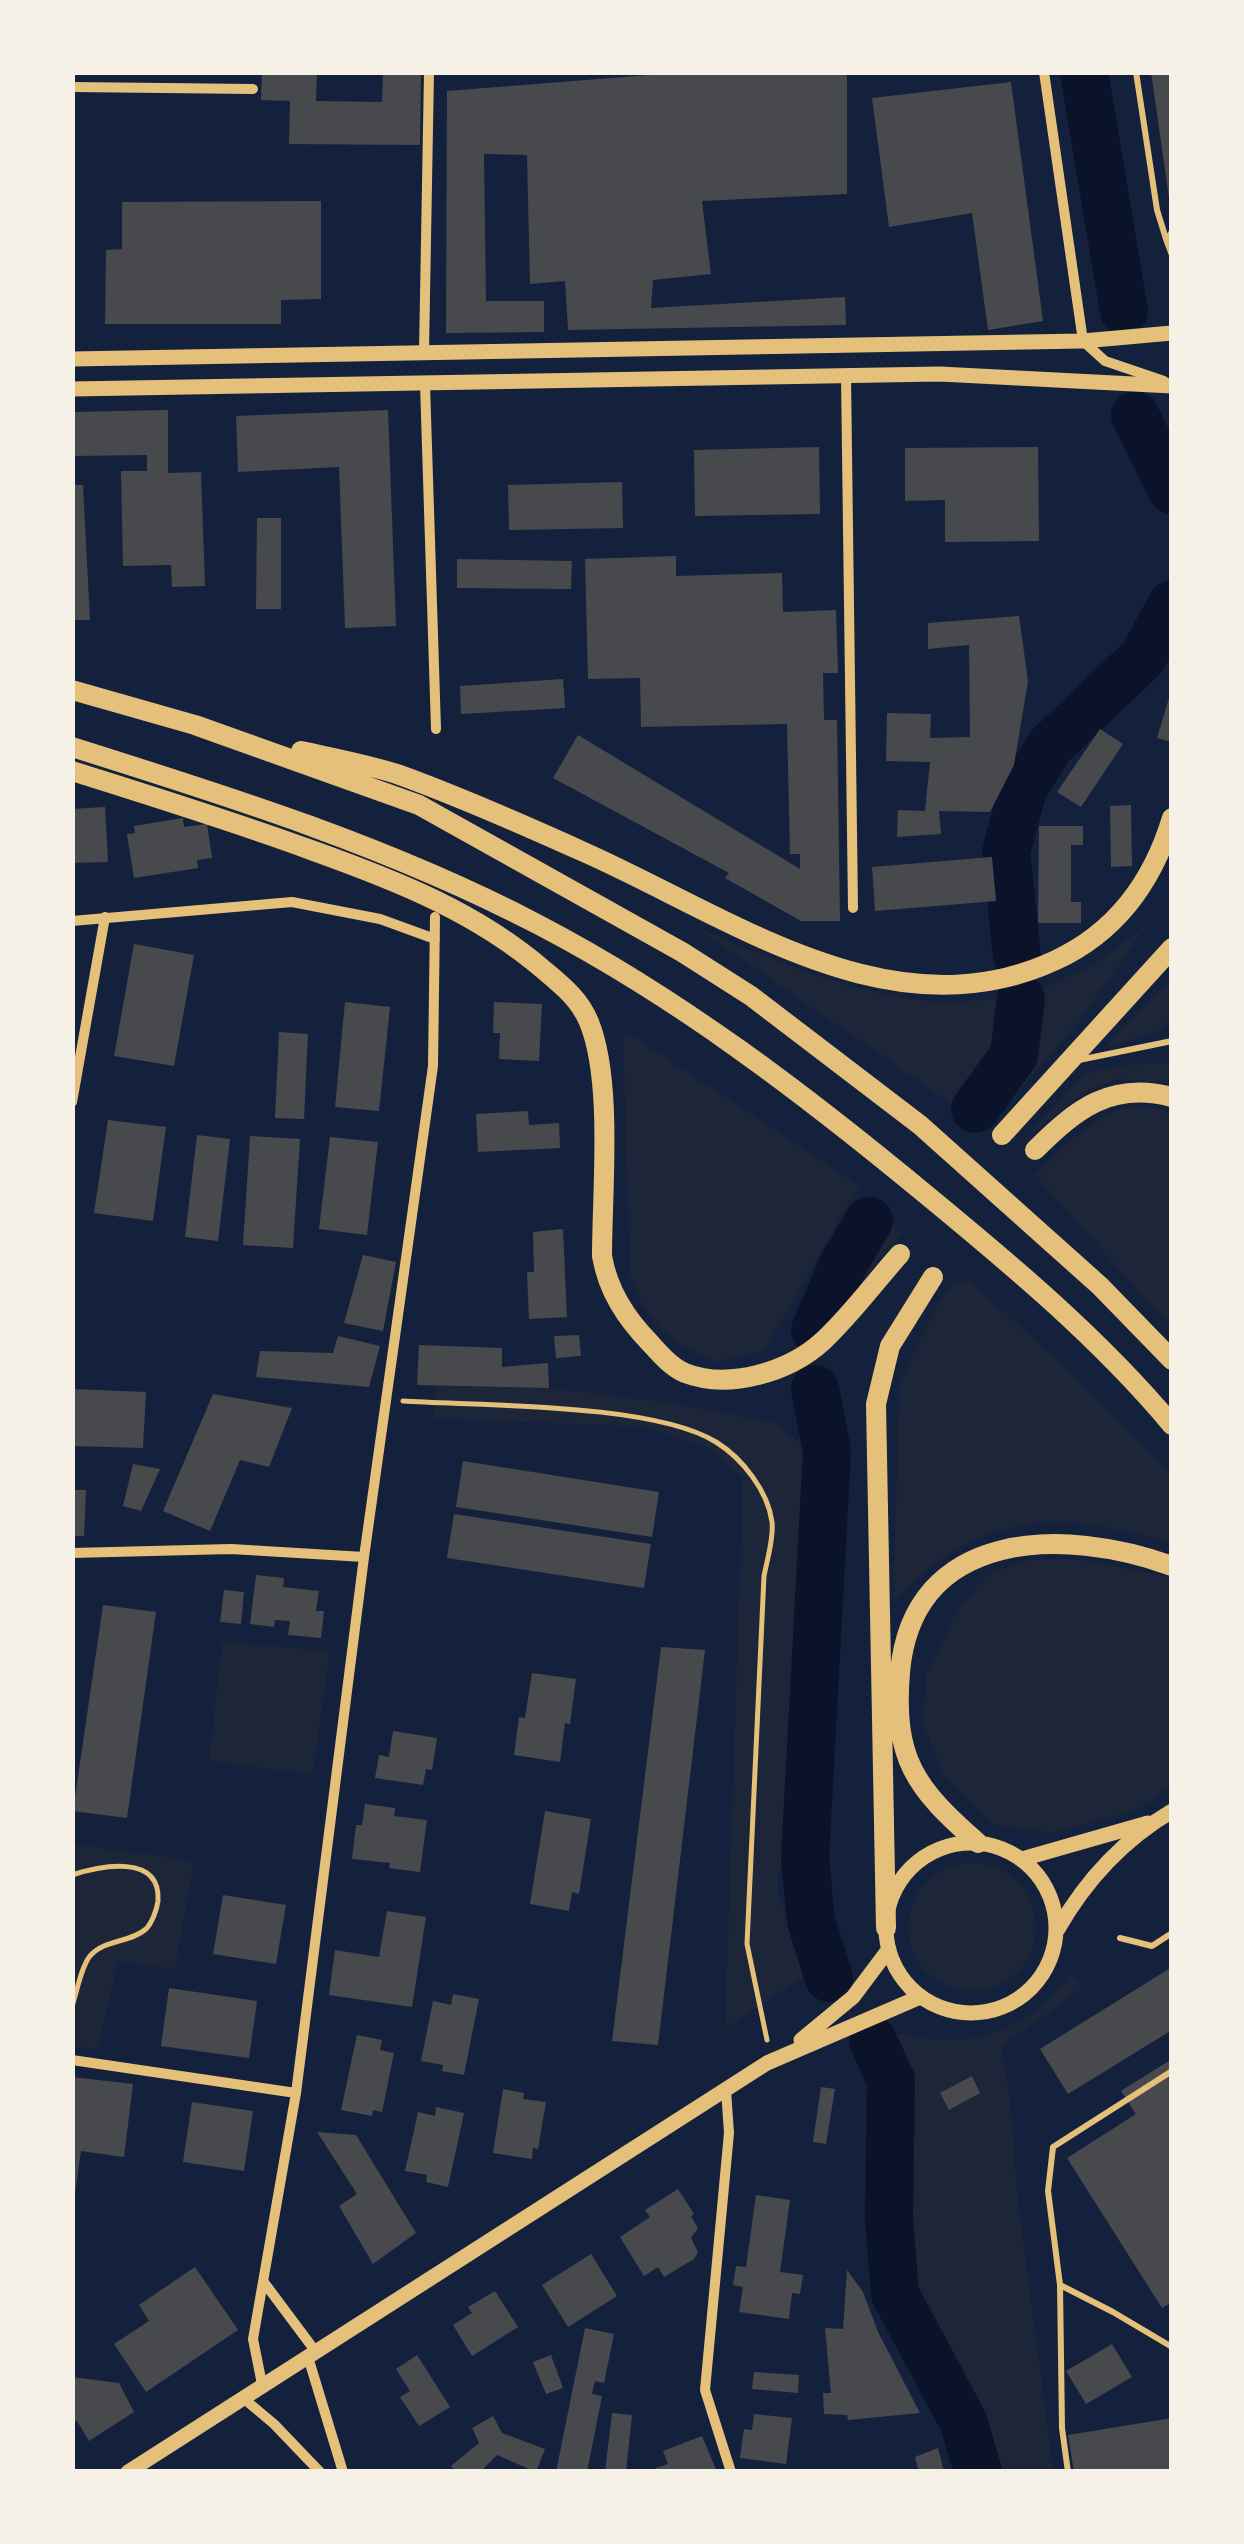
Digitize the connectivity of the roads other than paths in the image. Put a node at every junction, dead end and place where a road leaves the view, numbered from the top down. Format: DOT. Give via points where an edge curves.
graph roads {
  1 [pos="429,72"];
  2 [pos="1044,72"];
  3 [pos="1136,72"];
  4 [pos="72,87"];
  5 [pos="254,88"];
  6 [pos="1172,231"];
  7 [pos="1167,242"];
  8 [pos="1172,255"];
  9 [pos="1172,332"];
  10 [pos="1083,341"];
  11 [pos="424,352"];
  12 [pos="72,358"];
  13 [pos="846,376"];
  14 [pos="425,384"];
  15 [pos="1172,384"];
  16 [pos="72,389"];
  17 [pos="72,690"];
  18 [pos="195,725"];
  19 [pos="436,729"];
  20 [pos="72,747"];
  21 [pos="72,771"];
  22 [pos="1172,818"];
  23 [pos="854,908"];
  24 [pos="105,917"];
  25 [pos="435,917"];
  26 [pos="72,921"];
  27 [pos="435,940"];
  28 [pos="1172,948"];
  29 [pos="1172,1041"];
  30 [pos="1068,1062"];
  31 [pos="1172,1098"];
  32 [pos="72,1102"];
  33 [pos="1002,1135"];
  34 [pos="1035,1150"];
  35 [pos="900,1254"];
  36 [pos="933,1277"];
  37 [pos="1172,1360"];
  38 [pos="1172,1425"];
  39 [pos="72,1553"];
  40 [pos="364,1557"];
  41 [pos="1172,1566"];
  42 [pos="1172,1811"];
  43 [pos="1156,1820"];
  44 [pos="978,1843"];
  45 [pos="1022,1859"];
  46 [pos="1057,1931"];
  47 [pos="1172,1933"];
  48 [pos="1120,1938"];
  49 [pos="887,1939"];
  50 [pos="920,1997"];
  51 [pos="72,2060"];
  52 [pos="773,2060"];
  53 [pos="1172,2071"];
  54 [pos="726,2090"];
  55 [pos="296,2093"];
  56 [pos="263,2281"];
  57 [pos="1060,2285"];
  58 [pos="1172,2347"];
  59 [pos="312,2354"];
  60 [pos="262,2384"];
  61 [pos="244,2398"];
  62 [pos="128,2472"];
  63 [pos="320,2472"];
  64 [pos="343,2472"];
  65 [pos="731,2472"];
  66 [pos="1068,2472"];
  1 -- 11 [label="street"];
  2 -- 10 [label="street"];
  3 -- 7 [label="lane"];
  4 -- 5 [label="street"];
  6 -- 7 [label="lane"];
  7 -- 8 [label="lane"];
  9 -- 10 [label="main road"];
  10 -- 11 [label="main road"];
  10 -- 15 [label="street" via="1105,361"];
  11 -- 12 [label="main road"];
  13 -- 14 [label="main road"];
  13 -- 15 [label="main road"];
  13 -- 23 [label="street"];
  14 -- 16 [label="main road"];
  14 -- 19 [label="street"];
  17 -- 18 [label="highway"];
  18 -- 22 [label="highway" via="394,773 624,870 784,950 899,981 996,980 1069,954 1143,886"];
  18 -- 37 [label="highway" via="419,805 751,996 933,1136"];
  20 -- 38 [label="highway" via="268,808 448,880 623,972 831,1116 1066,1315"];
  21 -- 35 [label="highway" via="240,824 444,903 529,956 572,994 588,1018 602,1076 606,1278 629,1319 682,1372 736,1378 795,1360 823,1341"];
  24 -- 26 [label="street"];
  24 -- 27 [label="street" via="292,902 380,919"];
  24 -- 32 [label="street"];
  25 -- 27 [label="street"];
  27 -- 40 [label="street" via="434,1066"];
  28 -- 30 [label="highway"];
  29 -- 30 [label="lane"];
  30 -- 33 [label="highway"];
  31 -- 34 [label="highway" via="1138,1091 1096,1100"];
  36 -- 49 [label="highway" via="890,1346 876,1404"];
  39 -- 40 [label="street" via="231,1549"];
  40 -- 55 [label="street"];
  41 -- 44 [label="highway" via="1115,1550 1019,1546 959,1566 922,1602 902,1658 903,1750 930,1798"];
  42 -- 43 [label="main road"];
  43 -- 45 [label="main road"];
  43 -- 46 [label="main road" via="1094,1874"];
  44 -- 45 [label="main road"];
  44 -- 49 [label="main road" via="921,1859 895,1889"];
  45 -- 46 [label="main road" via="1044,1883"];
  46 -- 50 [label="main road" via="1045,1970 1017,2000 978,2013"];
  47 -- 48 [label="lane" via="1152,1946"];
  49 -- 50 [label="main road" via="900,1976"];
  49 -- 52 [label="main road" via="868,1981 843,2008"];
  50 -- 52 [label="main road"];
  51 -- 55 [label="street"];
  52 -- 54 [label="main road"];
  53 -- 57 [label="lane" via="1054,2147 1048,2191"];
  54 -- 59 [label="main road"];
  54 -- 65 [label="street" via="729,2133 705,2390"];
  55 -- 56 [label="street"];
  56 -- 59 [label="street"];
  56 -- 60 [label="street" via="253,2339"];
  57 -- 58 [label="lane"];
  57 -- 66 [label="lane"];
  59 -- 60 [label="main road"];
  59 -- 64 [label="street"];
  60 -- 61 [label="main road"];
  61 -- 62 [label="main road"];
  61 -- 63 [label="street"];
}
